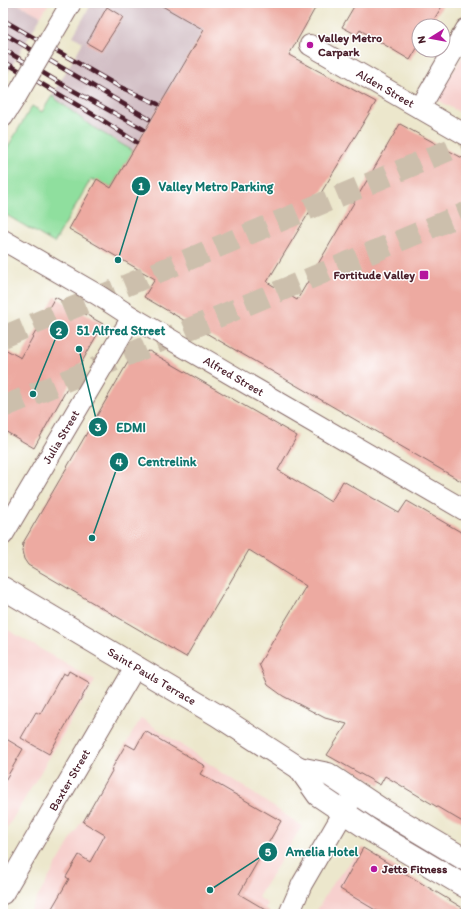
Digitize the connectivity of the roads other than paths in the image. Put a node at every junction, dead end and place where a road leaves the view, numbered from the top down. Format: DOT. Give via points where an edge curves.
graph roads {
  1 [pos="71,3"];
  2 [pos="466,29"];
  3 [pos="310,45"];
  4 [pos="420,108"];
  5 [pos="3,117"];
  6 [pos="466,135"];
  7 [pos="3,240"];
  8 [pos="132,317"];
  9 [pos="466,511"];
  10 [pos="3,536"];
  11 [pos="3,588"];
  12 [pos="136,666"];
  13 [pos="299,768"];
  14 [pos="356,792"];
  15 [pos="344,813"];
  16 [pos="466,860"];
  17 [pos="466,887"];
  18 [pos="3,894"];
  19 [pos="289,914"];
  1 -- 5 [label="street, bridge"];
  2 -- 4 [label="street, Alden Street"];
  3 -- 4 [label="street, Alden Street"];
  4 -- 6 [label="street, Alden Street"];
  7 -- 8 [label="street, Alfred Street"];
  8 -- 9 [label="street, Alfred Street"];
  8 -- 10 [label="street, Julia Street"];
  11 -- 12 [label="highway, Saint Pauls Terrace"];
  12 -- 13 [label="highway, Saint Pauls Terrace"];
  12 -- 18 [label="street, Baxter Street"];
  13 -- 14 [label="highway, Saint Pauls Terrace" via="328,774"];
  13 -- 15 [label="highway, Saint Pauls Terrace" via="318,795"];
  14 -- 15 [label="street"];
  14 -- 16 [label="highway, Saint Pauls Terrace"];
  15 -- 17 [label="highway, Saint Pauls Terrace"];
  15 -- 19 [label="street" via="302,884"];
}
